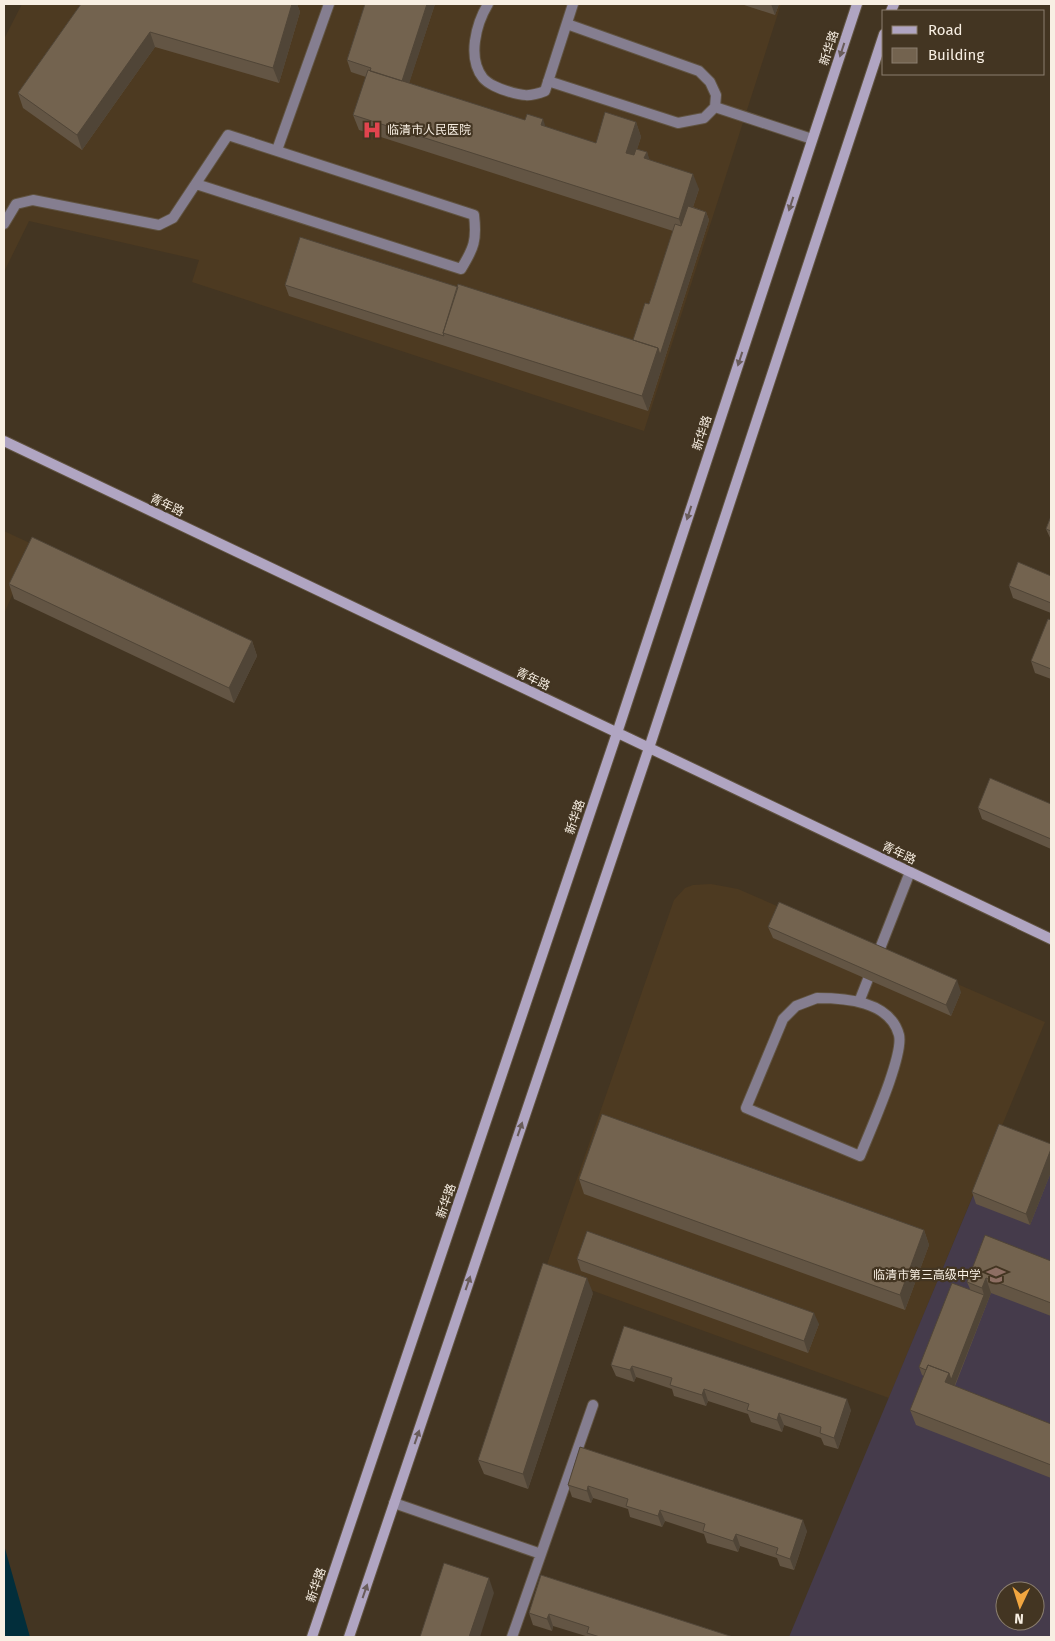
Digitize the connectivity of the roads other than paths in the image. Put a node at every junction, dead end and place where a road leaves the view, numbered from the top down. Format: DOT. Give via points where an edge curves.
graph roads {
  1 [pos="329,4"];
  2 [pos="488,4"];
  3 [pos="574,4"];
  4 [pos="857,4"];
  5 [pos="567,24"];
  6 [pos="882,40"];
  7 [pos="548,81"];
  8 [pos="715,107"];
  9 [pos="812,140"];
  10 [pos="277,150"];
  11 [pos="196,184"];
  12 [pos="4,224"];
  13 [pos="4,441"];
  14 [pos="616,733"];
  15 [pos="649,748"];
  16 [pos="910,872"];
  17 [pos="1051,939"];
  18 [pos="859,1002"];
  19 [pos="593,1405"];
  20 [pos="394,1503"];
  21 [pos="541,1554"];
  22 [pos="312,1637"];
  23 [pos="349,1637"];
  24 [pos="512,1637"];
  1 -- 10 [label="lane"];
  2 -- 7 [label="lane" via="477,29 475,46 476,64 484,79 501,89 531,96 545,91"];
  3 -- 5 [label="lane"];
  4 -- 9 [label="main road, 新华路, one-way"];
  5 -- 7 [label="lane"];
  5 -- 8 [label="lane" via="699,71 710,82 716,95"];
  6 -- 15 [label="main road"];
  7 -- 8 [label="lane" via="678,123 704,118"];
  8 -- 9 [label="lane"];
  9 -- 14 [label="main road, 新华路, one-way"];
  10 -- 11 [label="lane" via="228,135"];
  10 -- 11 [label="lane" via="474,215 477,234 461,270"];
  11 -- 12 [label="lane" via="173,218 159,225 33,200 16,204"];
  13 -- 14 [label="main road, 青年路"];
  14 -- 15 [label="main road, 青年路"];
  14 -- 22 [label="main road, 新华路"];
  15 -- 16 [label="main road, 青年路"];
  20 -- 15 [label="main road, one-way"];
  16 -- 17 [label="main road, 青年路"];
  16 -- 18 [label="lane"];
  18 -- 18 [label="lane" via="817,998 796,1006 783,1019 746,1108 860,1156 898,1055 899,1036 890,1019 870,1005"];
  19 -- 21 [label="lane"];
  20 -- 21 [label="lane"];
  23 -- 20 [label="main road, one-way"];
  21 -- 24 [label="lane"];
}
